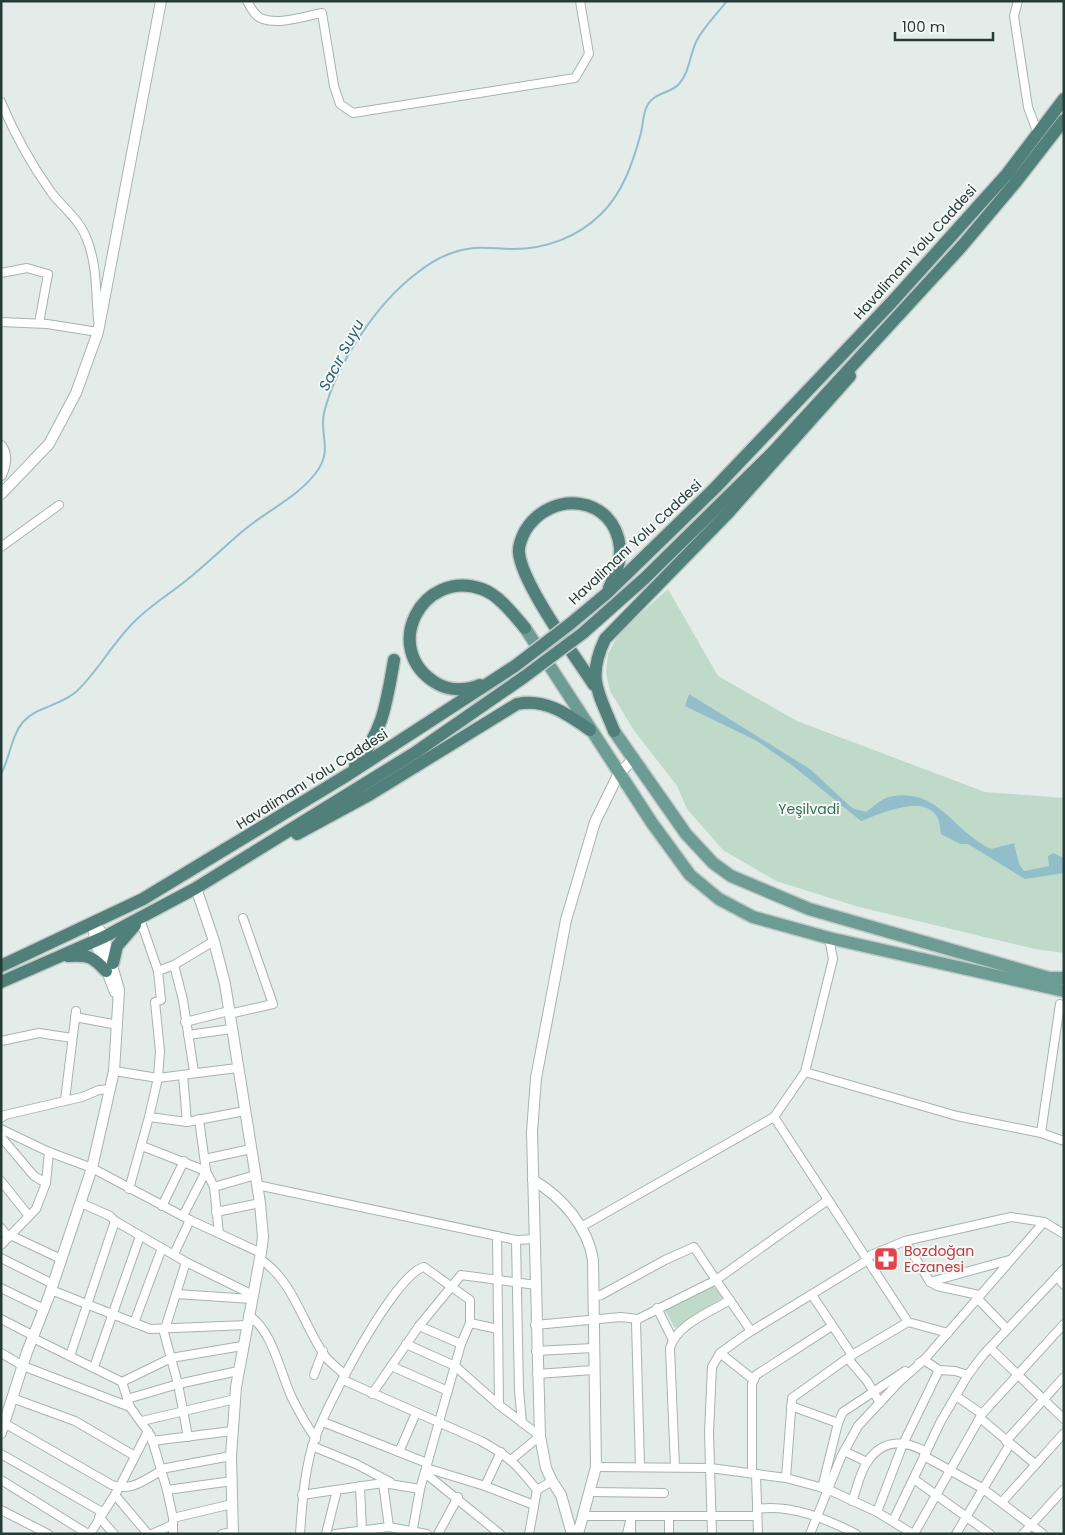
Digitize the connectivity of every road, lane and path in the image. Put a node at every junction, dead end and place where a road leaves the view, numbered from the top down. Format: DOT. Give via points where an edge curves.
graph roads {
  1 [pos="161,1"];
  2 [pos="248,1"];
  3 [pos="580,1"];
  4 [pos="1018,1"];
  5 [pos="1064,99"];
  6 [pos="1,102"];
  7 [pos="1064,120"];
  8 [pos="1038,134"];
  9 [pos="1,272"];
  10 [pos="1,322"];
  11 [pos="39,323"];
  12 [pos="98,329"];
  13 [pos="878,338"];
  14 [pos="1,446"];
  15 [pos="1,475"];
  16 [pos="1,494"];
  17 [pos="59,504"];
  18 [pos="1,547"];
  19 [pos="606,594"];
  20 [pos="525,628"];
  21 [pos="394,660"];
  22 [pos="494,680"];
  23 [pos="596,689"];
  24 [pos="590,730"];
  25 [pos="614,731"];
  26 [pos="633,760"];
  27 [pos="619,773"];
  28 [pos="349,774"];
  29 [pos="231,864"];
  30 [pos="196,888"];
  31 [pos="243,918"];
  32 [pos="140,919"];
  33 [pos="94,924"];
  34 [pos="829,938"];
  35 [pos="100,939"];
  36 [pos="214,941"];
  37 [pos="61,956"];
  38 [pos="174,965"];
  39 [pos="1,966"];
  40 [pos="110,967"];
  41 [pos="158,970"];
  42 [pos="1064,978"];
  43 [pos="1,982"];
  44 [pos="1064,990"];
  45 [pos="1060,1004"];
  46 [pos="229,1013"];
  47 [pos="185,1022"];
  48 [pos="118,1026"];
  49 [pos="231,1029"];
  50 [pos="188,1034"];
  51 [pos="72,1038"];
  52 [pos="1,1041"];
  53 [pos="237,1068"];
  54 [pos="114,1071"];
  55 [pos="194,1072"];
  56 [pos="805,1072"];
  57 [pos="183,1075"];
  58 [pos="158,1078"];
  59 [pos="110,1089"];
  60 [pos="65,1100"];
  61 [pos="245,1111"];
  62 [pos="149,1117"];
  63 [pos="774,1117"];
  64 [pos="1,1118"];
  65 [pos="199,1119"];
  66 [pos="187,1122"];
  67 [pos="1,1129"];
  68 [pos="1041,1133"];
  69 [pos="1,1137"];
  70 [pos="1064,1142"];
  71 [pos="142,1146"];
  72 [pos="251,1149"];
  73 [pos="49,1152"];
  74 [pos="205,1159"];
  75 [pos="184,1161"];
  76 [pos="92,1168"];
  77 [pos="206,1171"];
  78 [pos="256,1180"];
  79 [pos="533,1180"];
  80 [pos="1,1181"];
  81 [pos="46,1183"];
  82 [pos="214,1187"];
  83 [pos="129,1188"];
  84 [pos="828,1200"];
  85 [pos="260,1203"];
  86 [pos="81,1204"];
  87 [pos="162,1206"];
  88 [pos="216,1212"];
  89 [pos="29,1216"];
  90 [pos="186,1218"];
  91 [pos="115,1221"];
  92 [pos="1044,1222"];
  93 [pos="581,1227"];
  94 [pos="1,1228"];
  95 [pos="219,1233"];
  96 [pos="1064,1234"];
  97 [pos="9,1236"];
  98 [pos="140,1236"];
  99 [pos="497,1236"];
  100 [pos="535,1239"];
  101 [pos="516,1240"];
  102 [pos="905,1241"];
  103 [pos="1,1245"];
  104 [pos="162,1248"];
  105 [pos="174,1254"];
  106 [pos="261,1256"];
  107 [pos="1,1258"];
  108 [pos="61,1258"];
  109 [pos="867,1260"];
  110 [pos="1009,1260"];
  111 [pos="186,1262"];
  112 [pos="1064,1269"];
  113 [pos="1060,1275"];
  114 [pos="716,1280"];
  115 [pos="497,1282"];
  116 [pos="930,1282"];
  117 [pos="516,1283"];
  118 [pos="536,1285"];
  119 [pos="1064,1285"];
  120 [pos="52,1287"];
  121 [pos="1,1288"];
  122 [pos="452,1288"];
  123 [pos="176,1294"];
  124 [pos="812,1294"];
  125 [pos="252,1297"];
  126 [pos="593,1297"];
  127 [pos="978,1297"];
  128 [pos="730,1300"];
  129 [pos="87,1304"];
  130 [pos="657,1308"];
  131 [pos="44,1309"];
  132 [pos="111,1314"];
  133 [pos="1,1318"];
  134 [pos="593,1319"];
  135 [pos="638,1319"];
  136 [pos="247,1320"];
  137 [pos="134,1322"];
  138 [pos="908,1322"];
  139 [pos="470,1323"];
  140 [pos="1064,1324"];
  141 [pos="536,1325"];
  142 [pos="419,1326"];
  143 [pos="832,1326"];
  144 [pos="164,1329"];
  145 [pos="498,1329"];
  146 [pos="1007,1329"];
  147 [pos="751,1331"];
  148 [pos="948,1333"];
  149 [pos="33,1337"];
  150 [pos="673,1340"];
  151 [pos="406,1344"];
  152 [pos="461,1344"];
  153 [pos="242,1346"];
  154 [pos="593,1348"];
  155 [pos="990,1348"];
  156 [pos="323,1351"];
  157 [pos="536,1351"];
  158 [pos="1,1353"];
  159 [pos="720,1353"];
  160 [pos="852,1355"];
  161 [pos="70,1356"];
  162 [pos="171,1358"];
  163 [pos="924,1360"];
  164 [pos="23,1366"];
  165 [pos="390,1366"];
  166 [pos="455,1366"];
  167 [pos="94,1367"];
  168 [pos="593,1370"];
  169 [pos="939,1370"];
  170 [pos="238,1371"];
  171 [pos="537,1374"];
  172 [pos="314,1375"];
  173 [pos="968,1375"];
  174 [pos="1017,1375"];
  175 [pos="344,1377"];
  176 [pos="1064,1377"];
  177 [pos="754,1380"];
  178 [pos="122,1382"];
  179 [pos="178,1384"];
  180 [pos="448,1391"];
  181 [pos="873,1391"];
  182 [pos="372,1394"];
  183 [pos="956,1396"];
  184 [pos="235,1399"];
  185 [pos="1043,1400"];
  186 [pos="8,1402"];
  187 [pos="128,1403"];
  188 [pos="880,1403"];
  189 [pos="499,1405"];
  190 [pos="791,1406"];
  191 [pos="182,1411"];
  192 [pos="416,1412"];
  193 [pos="981,1416"];
  194 [pos="1064,1418"];
  195 [pos="142,1421"];
  196 [pos="323,1422"];
  197 [pos="438,1422"];
  198 [pos="522,1423"];
  199 [pos="838,1423"];
  200 [pos="2,1429"];
  201 [pos="232,1431"];
  202 [pos="148,1432"];
  203 [pos="1064,1432"];
  204 [pos="540,1436"];
  205 [pos="188,1437"];
  206 [pos="152,1441"];
  207 [pos="314,1442"];
  208 [pos="1008,1443"];
  209 [pos="903,1444"];
  210 [pos="844,1450"];
  211 [pos="399,1452"];
  212 [pos="501,1452"];
  213 [pos="1,1454"];
  214 [pos="925,1454"];
  215 [pos="136,1456"];
  216 [pos="231,1456"];
  217 [pos="512,1459"];
  218 [pos="867,1462"];
  219 [pos="1036,1464"];
  220 [pos="596,1466"];
  221 [pos="640,1466"];
  222 [pos="675,1467"];
  223 [pos="426,1468"];
  224 [pos="710,1468"];
  225 [pos="161,1470"];
  226 [pos="950,1471"];
  227 [pos="754,1474"];
  228 [pos="786,1478"];
  229 [pos="914,1479"];
  230 [pos="1,1480"];
  231 [pos="232,1481"];
  232 [pos="552,1481"];
  233 [pos="392,1482"];
  234 [pos="383,1483"];
  235 [pos="360,1486"];
  236 [pos="485,1486"];
  237 [pos="825,1488"];
  238 [pos="982,1488"];
  239 [pos="420,1489"];
  240 [pos="1064,1489"];
  241 [pos="167,1490"];
  242 [pos="337,1490"];
  243 [pos="537,1490"];
  244 [pos="117,1491"];
  245 [pos="591,1492"];
  246 [pos="664,1493"];
  247 [pos="302,1495"];
  248 [pos="936,1495"];
  249 [pos="458,1497"];
  250 [pos="852,1501"];
  251 [pos="1002,1502"];
  252 [pos="232,1504"];
  253 [pos="534,1505"];
  254 [pos="1,1510"];
  255 [pos="877,1512"];
  256 [pos="757,1513"];
  257 [pos="101,1515"];
  258 [pos="584,1516"];
  259 [pos="669,1516"];
  260 [pos="712,1516"];
  261 [pos="631,1517"];
  262 [pos="816,1517"];
  263 [pos="966,1517"];
  264 [pos="173,1521"];
  265 [pos="893,1522"];
  266 [pos="1033,1524"];
  267 [pos="384,1530"];
  268 [pos="362,1531"];
  269 [pos="413,1532"];
  270 [pos="233,1533"];
  271 [pos="48,1534"];
  272 [pos="89,1534"];
  273 [pos="114,1534"];
  274 [pos="150,1534"];
  275 [pos="173,1534"];
  276 [pos="222,1534"];
  277 [pos="300,1534"];
  278 [pos="326,1534"];
  279 [pos="335,1534"];
  280 [pos="427,1534"];
  281 [pos="438,1534"];
  282 [pos="500,1534"];
  283 [pos="529,1534"];
  284 [pos="572,1534"];
  285 [pos="578,1534"];
  286 [pos="627,1534"];
  287 [pos="631,1534"];
  288 [pos="669,1534"];
  289 [pos="712,1534"];
  290 [pos="758,1534"];
  291 [pos="810,1534"];
  292 [pos="856,1534"];
  293 [pos="914,1534"];
  294 [pos="956,1534"];
  295 [pos="990,1534"];
  296 [pos="1023,1534"];
  297 [pos="1043,1534"];
  1 -- 12 [label="street"];
  2 -- 3 [label="street" via="261,19 274,21 322,13 334,86 340,104 353,113 575,78 589,54"];
  4 -- 8 [label="street" via="1014,16 1028,107"];
  5 -- 8 [label="highway, Havalimanı Yolu Caddesi"];
  6 -- 12 [label="street" via="13,131 52,193 80,224 87,239 95,274"];
  7 -- 13 [label="highway, Havalimanı Yolu Caddesi" via="968,239"];
  8 -- 19 [label="highway, Havalimanı Yolu Caddesi" via="1007,174 891,303 715,488"];
  9 -- 11 [label="street" via="27,268 48,274"];
  10 -- 11 [label="street"];
  11 -- 12 [label="street"];
  12 -- 16 [label="street" via="76,393 49,444"];
  13 -- 23 [label="highway" via="841,389 792,444 605,639 594,670"];
  13 -- 29 [label="highway, Havalimanı Yolu Caddesi, bridge" via="745,479 645,578 583,633 416,752"];
  14 -- 15 [label="street" via="5,466"];
  17 -- 18 [label="street"];
  19 -- 22 [label="highway, Havalimanı Yolu Caddesi, bridge"];
  19 -- 23 [label="highway" via="619,563 620,547 608,519 588,505 576,502 549,508 538,516 522,537 518,552 527,580"];
  20 -- 22 [label="highway" via="506,606 484,589 460,585 428,597 415,616 409,642 419,669 428,678 441,686 455,689 472,689"];
  20 -- 24 [label="main road"];
  21 -- 28 [label="highway" via="381,726"];
  22 -- 28 [label="highway, Havalimanı Yolu Caddesi"];
  23 -- 25 [label="highway"];
  24 -- 27 [label="main road"];
  24 -- 29 [label="highway" via="540,703 517,704 369,795 259,855"];
  25 -- 26 [label="main road"];
  26 -- 27 [label="street"];
  26 -- 42 [label="main road" via="686,834 713,863 731,876 809,909 1049,978"];
  27 -- 34 [label="main road" via="690,875 719,899 753,917"];
  27 -- 79 [label="street" via="595,822 566,920 536,1078"];
  28 -- 33 [label="highway, Havalimanı Yolu Caddesi" via="143,900"];
  29 -- 30 [label="highway, Havalimanı Yolu Caddesi"];
  30 -- 32 [label="highway, Havalimanı Yolu Caddesi"];
  30 -- 36 [label="street"];
  31 -- 46 [label="street" via="273,1004"];
  32 -- 35 [label="highway, Havalimanı Yolu Caddesi"];
  32 -- 40 [label="highway" via="117,946"];
  32 -- 41 [label="street"];
  33 -- 35 [label="street"];
  33 -- 39 [label="highway, Havalimanı Yolu Caddesi"];
  34 -- 44 [label="main road"];
  34 -- 56 [label="street" via="833,959"];
  35 -- 37 [label="highway, Havalimanı Yolu Caddesi"];
  35 -- 40 [label="street"];
  36 -- 38 [label="street"];
  36 -- 46 [label="street"];
  37 -- 40 [label="highway" via="88,956"];
  37 -- 43 [label="highway, Havalimanı Yolu Caddesi"];
  38 -- 41 [label="street"];
  38 -- 47 [label="street"];
  40 -- 48 [label="street" via="119,1002"];
  41 -- 58 [label="street" via="162,994 161,1000 154,1002 160,1051"];
  45 -- 68 [label="street"];
  46 -- 47 [label="street"];
  46 -- 49 [label="street"];
  47 -- 50 [label="street"];
  48 -- 51 [label="street" via="76,1014"];
  48 -- 54 [label="street"];
  49 -- 50 [label="street"];
  49 -- 53 [label="street"];
  50 -- 55 [label="street"];
  51 -- 52 [label="street" via="40,1033"];
  51 -- 60 [label="street"];
  53 -- 55 [label="street"];
  53 -- 61 [label="street"];
  54 -- 58 [label="street"];
  54 -- 59 [label="street"];
  55 -- 57 [label="street"];
  56 -- 63 [label="street"];
  56 -- 68 [label="street" via="957,1116"];
  57 -- 58 [label="street"];
  57 -- 66 [label="street"];
  58 -- 62 [label="street"];
  59 -- 60 [label="street"];
  59 -- 76 [label="street"];
  60 -- 64 [label="street"];
  61 -- 65 [label="street"];
  61 -- 72 [label="street"];
  62 -- 66 [label="street"];
  62 -- 71 [label="street"];
  63 -- 84 [label="street"];
  63 -- 93 [label="street"];
  65 -- 66 [label="street"];
  65 -- 74 [label="street"];
  67 -- 73 [label="street"];
  68 -- 70 [label="street"];
  69 -- 81 [label="street" via="34,1176"];
  71 -- 75 [label="street"];
  71 -- 83 [label="street"];
  72 -- 74 [label="street"];
  72 -- 78 [label="street"];
  73 -- 76 [label="street"];
  73 -- 81 [label="street"];
  74 -- 77 [label="street"];
  75 -- 77 [label="street"];
  75 -- 87 [label="street"];
  76 -- 83 [label="street"];
  76 -- 86 [label="street"];
  77 -- 82 [label="street"];
  77 -- 90 [label="street"];
  78 -- 82 [label="street"];
  78 -- 85 [label="street"];
  78 -- 99 [label="street"];
  79 -- 93 [label="street" via="549,1191"];
  79 -- 100 [label="street"];
  80 -- 89 [label="street"];
  81 -- 89 [label="street" via="36,1209"];
  82 -- 88 [label="street"];
  83 -- 87 [label="street"];
  84 -- 109 [label="street"];
  84 -- 114 [label="street"];
  85 -- 88 [label="street"];
  85 -- 106 [label="street"];
  86 -- 91 [label="street"];
  86 -- 108 [label="street"];
  87 -- 90 [label="street"];
  88 -- 95 [label="street"];
  89 -- 97 [label="street"];
  90 -- 95 [label="street"];
  90 -- 105 [label="street"];
  91 -- 98 [label="street"];
  91 -- 129 [label="street"];
  92 -- 96 [label="street"];
  92 -- 102 [label="street" via="1011,1217"];
  92 -- 110 [label="street"];
  93 -- 126 [label="street" via="590,1242"];
  94 -- 97 [label="street"];
  95 -- 106 [label="street"];
  97 -- 103 [label="street"];
  97 -- 108 [label="street"];
  98 -- 104 [label="street"];
  98 -- 132 [label="street"];
  99 -- 101 [label="street"];
  99 -- 115 [label="street"];
  100 -- 101 [label="street"];
  100 -- 118 [label="street"];
  101 -- 117 [label="street"];
  102 -- 109 [label="street" via="871,1255"];
  102 -- 116 [label="street"];
  104 -- 105 [label="street"];
  104 -- 137 [label="street"];
  105 -- 111 [label="street"];
  106 -- 125 [label="street"];
  106 -- 156 [label="street" via="281,1280"];
  107 -- 120 [label="street"];
  108 -- 120 [label="street"];
  109 -- 124 [label="street"];
  109 -- 138 [label="street"];
  110 -- 116 [label="street"];
  110 -- 127 [label="street"];
  111 -- 123 [label="street"];
  111 -- 125 [label="street"];
  112 -- 113 [label="street"];
  113 -- 119 [label="street"];
  113 -- 146 [label="street"];
  114 -- 126 [label="street" via="694,1247"];
  114 -- 128 [label="street"];
  114 -- 130 [label="street"];
  115 -- 117 [label="street"];
  115 -- 122 [label="street" via="461,1275"];
  115 -- 145 [label="street"];
  116 -- 127 [label="street"];
  117 -- 118 [label="street"];
  117 -- 198 [label="street"];
  118 -- 141 [label="street"];
  120 -- 129 [label="street"];
  120 -- 131 [label="street"];
  121 -- 131 [label="street"];
  122 -- 139 [label="street" via="470,1300"];
  122 -- 142 [label="street"];
  122 -- 175 [label="street" via="424,1267 415,1269 382,1312"];
  123 -- 125 [label="street"];
  123 -- 144 [label="street"];
  124 -- 143 [label="street"];
  124 -- 147 [label="street"];
  125 -- 136 [label="street"];
  126 -- 134 [label="street"];
  127 -- 146 [label="street"];
  127 -- 148 [label="street"];
  128 -- 147 [label="street"];
  128 -- 150 [label="street" via="688,1325"];
  129 -- 132 [label="street"];
  129 -- 161 [label="street"];
  130 -- 135 [label="street"];
  130 -- 150 [label="street"];
  131 -- 149 [label="street"];
  132 -- 137 [label="street"];
  132 -- 167 [label="street"];
  133 -- 149 [label="street"];
  134 -- 135 [label="street"];
  134 -- 141 [label="street"];
  134 -- 154 [label="street"];
  135 -- 221 [label="street"];
  136 -- 144 [label="street"];
  136 -- 153 [label="street"];
  136 -- 207 [label="street" via="259,1322"];
  137 -- 144 [label="street" via="150,1329"];
  138 -- 148 [label="street"];
  138 -- 160 [label="street"];
  139 -- 145 [label="street"];
  139 -- 152 [label="street"];
  140 -- 174 [label="street"];
  141 -- 157 [label="street"];
  142 -- 151 [label="street"];
  142 -- 152 [label="street"];
  143 -- 160 [label="street"];
  143 -- 177 [label="street" via="756,1375"];
  144 -- 162 [label="street"];
  145 -- 189 [label="street"];
  146 -- 155 [label="street"];
  147 -- 159 [label="street"];
  148 -- 163 [label="street"];
  149 -- 161 [label="street"];
  149 -- 164 [label="street"];
  150 -- 222 [label="street" via="670,1348"];
  151 -- 165 [label="street"];
  151 -- 166 [label="street"];
  152 -- 166 [label="street"];
  153 -- 162 [label="street"];
  153 -- 170 [label="street"];
  154 -- 157 [label="street"];
  154 -- 168 [label="street"];
  155 -- 173 [label="street"];
  155 -- 174 [label="street"];
  156 -- 172 [label="street"];
  156 -- 175 [label="street"];
  157 -- 171 [label="street"];
  158 -- 164 [label="street"];
  159 -- 177 [label="street"];
  159 -- 224 [label="street" via="712,1367"];
  160 -- 181 [label="street" via="849,1360"];
  160 -- 190 [label="street" via="801,1389 792,1398"];
  161 -- 167 [label="street"];
  162 -- 178 [label="street"];
  162 -- 179 [label="street"];
  163 -- 169 [label="street"];
  163 -- 181 [label="street"];
  163 -- 188 [label="street"];
  164 -- 186 [label="street"];
  164 -- 187 [label="street" via="109,1401"];
  165 -- 180 [label="street"];
  165 -- 182 [label="street"];
  166 -- 180 [label="street"];
  166 -- 189 [label="street"];
  167 -- 178 [label="street"];
  168 -- 171 [label="street"];
  168 -- 220 [label="street"];
  169 -- 173 [label="street"];
  169 -- 209 [label="street"];
  170 -- 179 [label="street"];
  170 -- 184 [label="street"];
  171 -- 204 [label="street"];
  173 -- 183 [label="street"];
  174 -- 185 [label="street"];
  174 -- 193 [label="street"];
  175 -- 182 [label="street"];
  175 -- 196 [label="street"];
  176 -- 185 [label="street"];
  177 -- 227 [label="street"];
  178 -- 187 [label="street"];
  179 -- 187 [label="street"];
  179 -- 191 [label="street"];
  180 -- 197 [label="street"];
  181 -- 188 [label="street"];
  181 -- 199 [label="street" via="843,1412"];
  182 -- 192 [label="street"];
  183 -- 193 [label="street"];
  183 -- 214 [label="street"];
  184 -- 191 [label="street"];
  184 -- 201 [label="street"];
  185 -- 194 [label="street"];
  185 -- 208 [label="street"];
  186 -- 200 [label="street"];
  186 -- 215 [label="street" via="75,1421"];
  187 -- 195 [label="street"];
  188 -- 210 [label="street" via="858,1426"];
  189 -- 198 [label="street"];
  190 -- 199 [label="street"];
  190 -- 228 [label="street"];
  191 -- 195 [label="street"];
  191 -- 205 [label="street"];
  192 -- 197 [label="street"];
  192 -- 211 [label="street"];
  193 -- 208 [label="street"];
  193 -- 226 [label="street"];
  195 -- 202 [label="street"];
  196 -- 207 [label="street"];
  196 -- 211 [label="street"];
  197 -- 212 [label="street"];
  197 -- 223 [label="street"];
  198 -- 204 [label="street"];
  199 -- 237 [label="street"];
  200 -- 244 [label="street"];
  201 -- 205 [label="street"];
  201 -- 216 [label="street"];
  202 -- 206 [label="street"];
  202 -- 215 [label="street"];
  203 -- 219 [label="street"];
  204 -- 217 [label="street"];
  204 -- 232 [label="street"];
  205 -- 206 [label="street"];
  206 -- 225 [label="street"];
  207 -- 233 [label="street"];
  207 -- 247 [label="street"];
  208 -- 219 [label="street"];
  208 -- 238 [label="street"];
  209 -- 214 [label="street" via="911,1444"];
  209 -- 218 [label="street" via="886,1446"];
  209 -- 255 [label="street"];
  210 -- 218 [label="street"];
  210 -- 237 [label="street"];
  211 -- 223 [label="street"];
  212 -- 217 [label="street"];
  212 -- 236 [label="street"];
  213 -- 257 [label="street"];
  214 -- 226 [label="street"];
  214 -- 229 [label="street"];
  215 -- 244 [label="street"];
  216 -- 225 [label="street"];
  216 -- 231 [label="street"];
  217 -- 243 [label="street"];
  218 -- 250 [label="street"];
  219 -- 251 [label="street"];
  220 -- 221 [label="street"];
  220 -- 245 [label="street"];
  221 -- 222 [label="street"];
  222 -- 224 [label="street"];
  223 -- 236 [label="street"];
  223 -- 239 [label="street"];
  223 -- 249 [label="street"];
  224 -- 227 [label="street"];
  224 -- 260 [label="street"];
  225 -- 241 [label="street"];
  225 -- 244 [label="street"];
  226 -- 238 [label="street"];
  226 -- 248 [label="street"];
  227 -- 228 [label="street"];
  227 -- 256 [label="street"];
  228 -- 237 [label="street"];
  229 -- 248 [label="street"];
  229 -- 265 [label="street"];
  230 -- 272 [label="street"];
  231 -- 241 [label="street"];
  231 -- 252 [label="street"];
  232 -- 243 [label="street"];
  232 -- 284 [label="street" via="561,1495"];
  233 -- 234 [label="street"];
  233 -- 239 [label="street"];
  234 -- 235 [label="street"];
  234 -- 267 [label="street"];
  235 -- 242 [label="street"];
  235 -- 268 [label="street"];
  236 -- 253 [label="street"];
  237 -- 250 [label="street"];
  237 -- 262 [label="street"];
  238 -- 251 [label="street"];
  238 -- 263 [label="street"];
  239 -- 269 [label="street"];
  240 -- 266 [label="street"];
  241 -- 264 [label="street"];
  242 -- 247 [label="street"];
  242 -- 278 [label="street"];
  243 -- 253 [label="street"];
  244 -- 257 [label="street"];
  244 -- 274 [label="street"];
  245 -- 246 [label="street"];
  245 -- 258 [label="street"];
  247 -- 277 [label="street"];
  248 -- 263 [label="street"];
  248 -- 293 [label="street"];
  249 -- 281 [label="street"];
  249 -- 282 [label="street"];
  250 -- 255 [label="street"];
  251 -- 266 [label="street"];
  252 -- 264 [label="street"];
  252 -- 270 [label="street"];
  253 -- 283 [label="street"];
  254 -- 271 [label="street"];
  255 -- 265 [label="street"];
  256 -- 260 [label="street"];
  256 -- 262 [label="street" via="774,1506"];
  256 -- 290 [label="street"];
  257 -- 272 [label="street"];
  257 -- 273 [label="street"];
  258 -- 261 [label="street"];
  258 -- 285 [label="street"];
  259 -- 260 [label="street"];
  259 -- 261 [label="street"];
  259 -- 288 [label="street"];
  260 -- 289 [label="street"];
  261 -- 286 [label="street"];
  261 -- 287 [label="street"];
  262 -- 291 [label="street"];
  262 -- 292 [label="street"];
  263 -- 294 [label="street"];
  263 -- 295 [label="street"];
  264 -- 274 [label="street"];
  264 -- 275 [label="street"];
  265 -- 293 [label="street"];
  266 -- 296 [label="street"];
  266 -- 297 [label="street"];
  267 -- 268 [label="street"];
  267 -- 269 [label="street"];
  268 -- 279 [label="street"];
  269 -- 280 [label="street"];
  270 -- 276 [label="street"];
}
